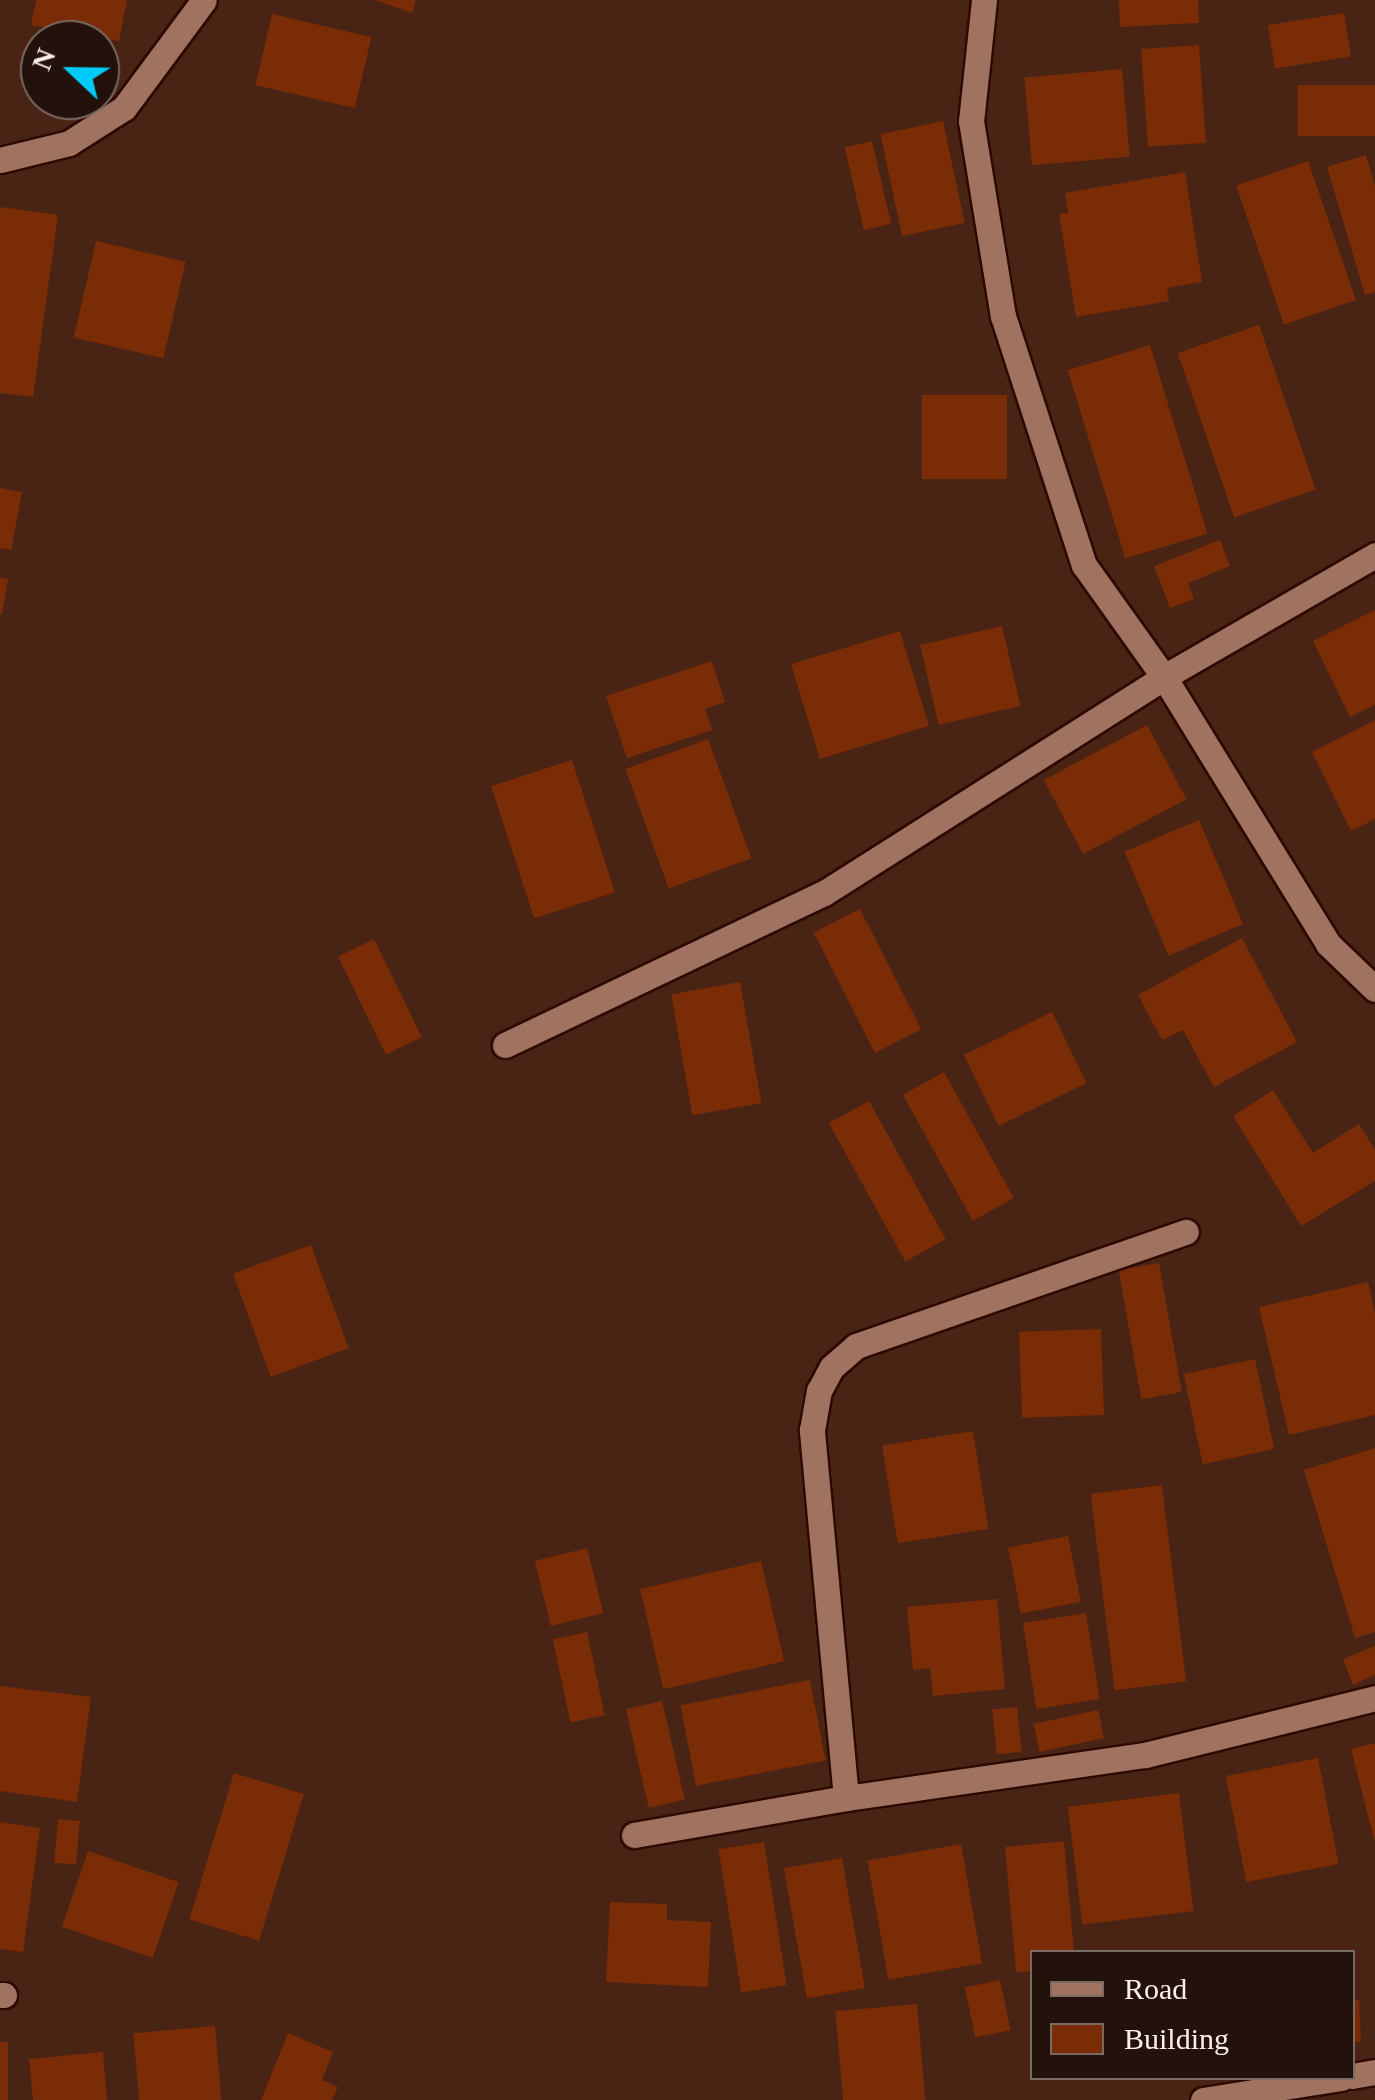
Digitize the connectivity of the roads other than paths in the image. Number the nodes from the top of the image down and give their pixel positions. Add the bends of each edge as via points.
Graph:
1 (204, 0) edge
2 (984, 0) edge
3 (0, 160) edge
4 (1375, 555) edge
5 (1164, 677) junction
6 (1375, 988) edge
7 (506, 1045) dead end
8 (1186, 1232) dead end
9 (1375, 1698) edge
10 (846, 1798) junction
11 (634, 1836) dead end
12 (1328, 2080) edge
13 (1203, 2100) edge

1 - 3 street via 124,108 70,143
2 - 5 street via 970,122 1003,316 1084,565
4 - 5 street
5 - 6 street via 1328,944
5 - 7 street via 824,893
8 - 10 street via 856,1346 832,1366 812,1430
9 - 10 street via 1145,1756
10 - 11 street
12 - 13 street

